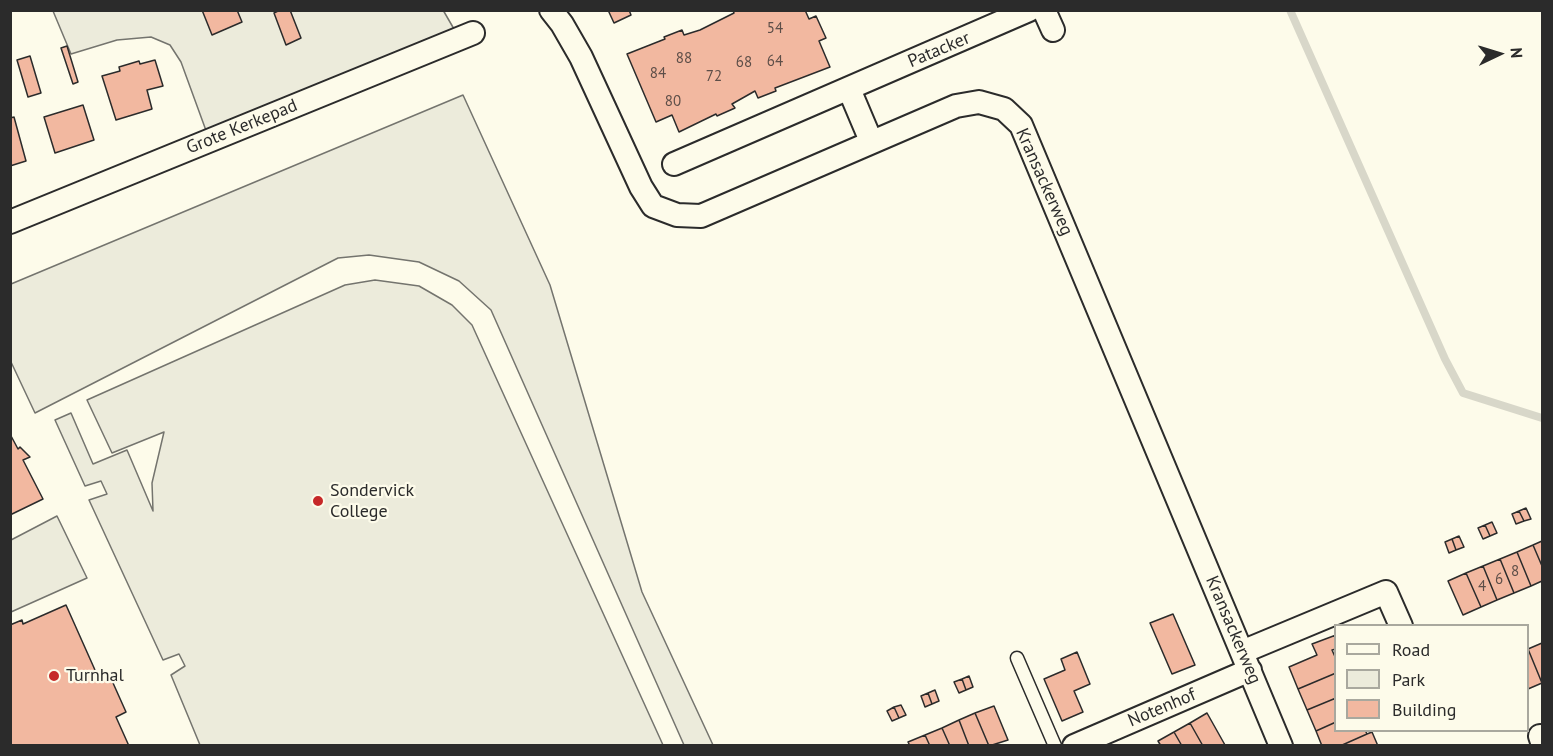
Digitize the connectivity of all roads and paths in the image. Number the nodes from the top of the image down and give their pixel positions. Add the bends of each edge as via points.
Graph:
1 (551, 10) edge
2 (1029, 10) edge
3 (473, 33) dead end
4 (849, 89) junction
5 (871, 141) junction
6 (674, 164) dead end
7 (10, 222) edge
8 (1400, 624) edge
9 (1017, 658) dead end
10 (1246, 661) junction
11 (1054, 746) edge
12 (1074, 746) edge
13 (1281, 746) edge

1 - 5 street, Kransackerweg via 581,57 641,187 653,206 677,216 700,216
2 - 4 street, Patacker
3 - 7 street, Grote Kerkepad
4 - 5 street
4 - 6 street, Patacker
5 - 10 street, Kransackerweg via 956,106 979,102 1004,109 1021,124
8 - 10 street, Notenhof via 1386,591
9 - 11 lane
10 - 12 street, Notenhof
10 - 13 street, Kransackerweg

